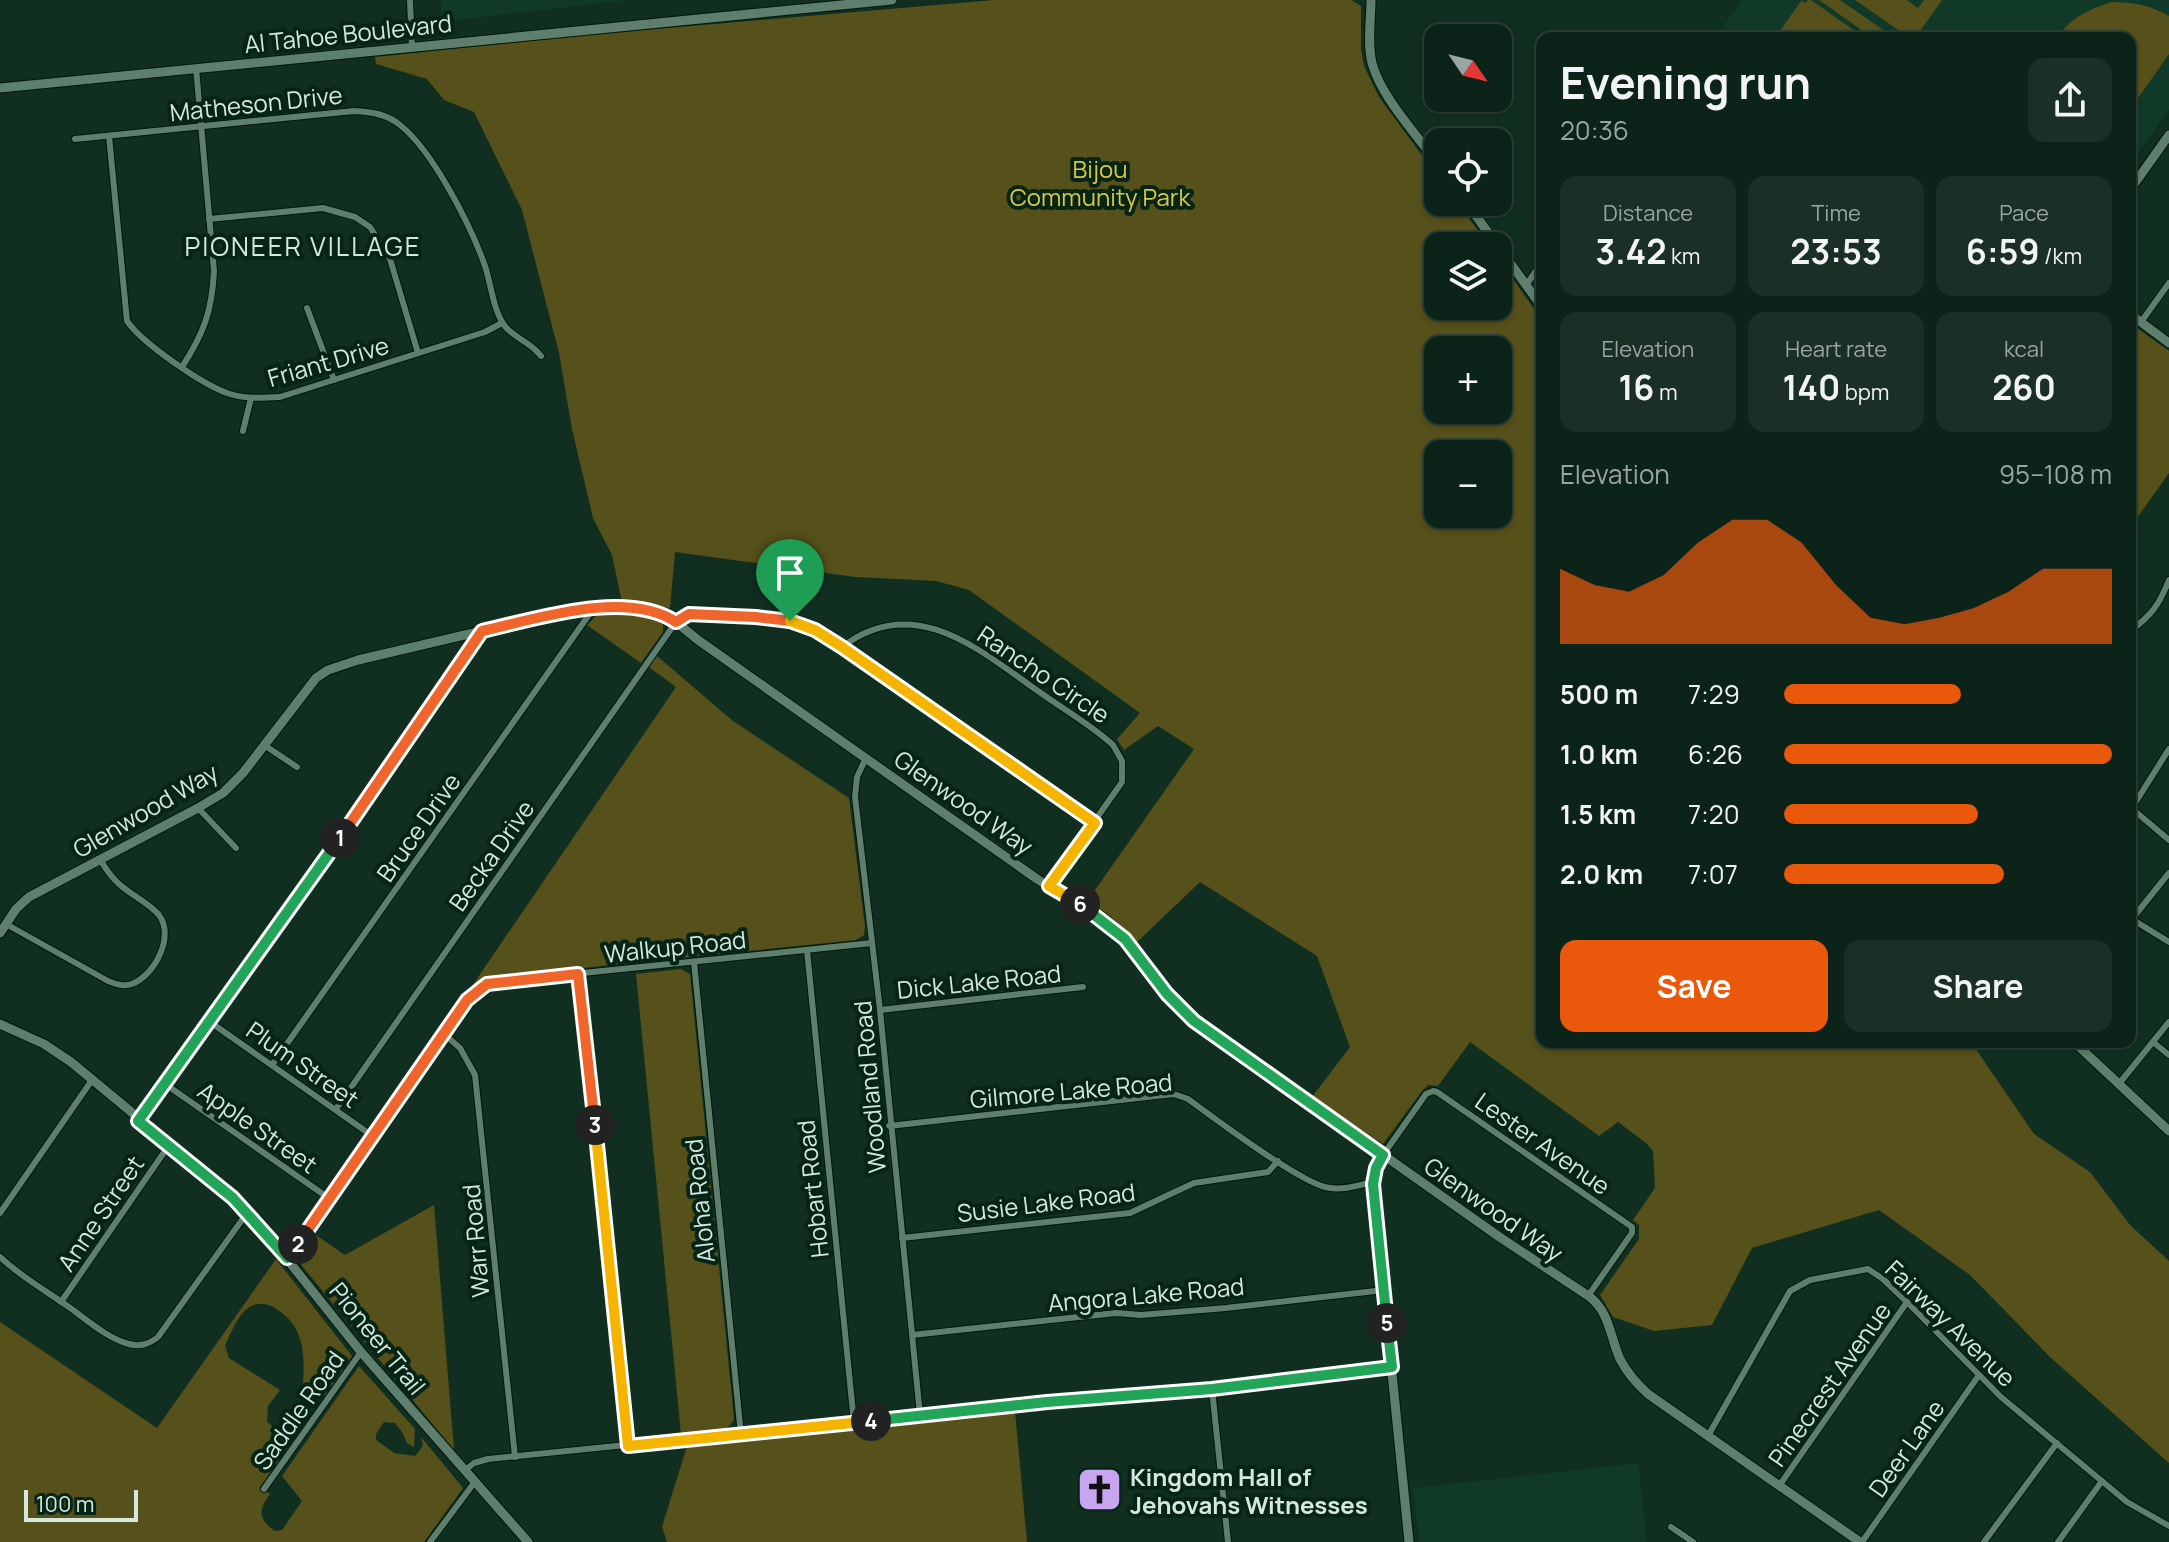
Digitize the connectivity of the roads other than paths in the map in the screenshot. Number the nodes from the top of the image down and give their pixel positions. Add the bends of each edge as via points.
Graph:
1 (410, 0) edge
2 (892, 0) edge
3 (1371, 0) edge
4 (870, 1) edge
5 (412, 48) junction
6 (196, 68) junction
7 (0, 88) edge
8 (201, 127) junction
9 (2169, 135) edge
10 (109, 136) junction
11 (75, 139) dead end
12 (1424, 144) edge
13 (2136, 182) edge
14 (1476, 216) edge
15 (209, 219) junction
16 (1536, 271) edge
17 (2169, 283) edge
18 (1527, 284) junction
19 (1536, 298) edge
20 (307, 308) dead end
21 (2136, 318) edge
22 (2141, 322) junction
23 (502, 323) junction
24 (2169, 343) edge
25 (418, 353) junction
26 (541, 356) dead end
27 (182, 367) junction
28 (334, 380) junction
29 (251, 398) junction
30 (243, 431) dead end
31 (2169, 580) edge
32 (2159, 604) junction
33 (593, 609) junction
34 (2169, 609) edge
35 (676, 622) junction
36 (2136, 626) edge
37 (482, 631) junction
38 (842, 647) junction
39 (264, 745) junction
40 (2169, 749) edge
41 (866, 758) junction
42 (297, 767) dead end
43 (2136, 800) edge
44 (198, 808) junction
45 (2136, 812) edge
46 (1095, 823) junction
47 (2169, 840) edge
48 (236, 848) dead end
49 (100, 859) junction
50 (2169, 873) edge
51 (1049, 886) junction
52 (2136, 912) edge
53 (2136, 921) edge
54 (6, 924) junction
55 (2169, 931) edge
56 (0, 933) edge
57 (2166, 940) edge
58 (872, 943) junction
59 (807, 950) junction
60 (694, 962) junction
61 (578, 974) junction
62 (1083, 987) dead end
63 (880, 1010) junction
64 (210, 1022) junction
65 (2169, 1022) edge
66 (2, 1028) edge
67 (444, 1034) junction
68 (2153, 1042) junction
69 (2080, 1048) edge
70 (2169, 1055) edge
71 (272, 1065) junction
72 (92, 1080) junction
73 (165, 1084) junction
74 (2118, 1085) junction
75 (336, 1109) junction
76 (138, 1121) junction
77 (889, 1126) junction
78 (2169, 1131) edge
79 (374, 1137) junction
80 (169, 1145) junction
81 (1383, 1155) junction
82 (1278, 1161) junction
83 (1373, 1182) junction
84 (330, 1199) junction
85 (0, 1213) edge
86 (247, 1213) junction
87 (902, 1238) junction
88 (0, 1257) edge
89 (287, 1258) junction
90 (1384, 1290) junction
91 (1588, 1296) junction
92 (61, 1302) junction
93 (1907, 1302) junction
94 (912, 1335) junction
95 (361, 1352) junction
96 (1392, 1367) junction
97 (1979, 1375) junction
98 (1212, 1389) junction
99 (920, 1415) junction
100 (854, 1423) junction
101 (741, 1435) junction
102 (1708, 1436) junction
103 (2057, 1443) junction
104 (628, 1446) junction
105 (515, 1457) junction
106 (464, 1471) junction
107 (2102, 1481) junction
108 (474, 1483) junction
109 (1779, 1486) junction
110 (264, 1489) dead end
111 (2169, 1526) edge
112 (1671, 1527) dead end
113 (430, 1542) edge
114 (528, 1542) edge
115 (1228, 1542) edge
116 (1409, 1542) edge
117 (1693, 1542) edge
118 (1861, 1542) edge
119 (1984, 1542) edge
120 (2058, 1542) edge

1 - 5 street
2 - 4 street, Al Tahoe Boulevard
3 - 12 street via 1370,51 1376,74
4 - 5 street, Al Tahoe Boulevard
5 - 6 street, Al Tahoe Boulevard
6 - 7 street, Al Tahoe Boulevard
6 - 8 street
8 - 10 street, Matheson Drive
8 - 15 street
8 - 23 street, Matheson Drive via 354,111 398,123 432,163 467,225
9 - 13 street
10 - 11 street, Matheson Drive
10 - 27 street, Friant Drive via 127,321
14 - 18 street
15 - 25 street via 323,208 355,217 370,227 390,259
15 - 27 street via 214,271 210,315
16 - 18 street
17 - 22 street
18 - 19 street
20 - 28 street
21 - 22 street
22 - 24 street
23 - 25 street, Friant Drive
23 - 26 street
25 - 28 street, Friant Drive
27 - 29 street, Friant Drive via 213,387
28 - 29 street, Friant Drive via 280,397
29 - 30 street
31 - 32 street
32 - 34 street
32 - 36 street
33 - 35 street, Glenwood Way via 650,611
33 - 37 street, Glenwood Way
33 - 71 street, Bruce Drive
35 - 38 street via 689,614 776,619 815,630
35 - 41 street, Glenwood Way
35 - 75 street, Becka Drive
37 - 39 street, Glenwood Way via 328,670 306,687
37 - 64 street
38 - 46 street
38 - 46 street, Rancho Circle via 865,631 896,624 936,629 975,647 1117,751 1124,768 1122,782
39 - 42 street
39 - 44 street, Glenwood Way via 233,784
40 - 43 street
41 - 51 street, Glenwood Way
41 - 58 street, Woodland Road via 855,797
44 - 48 street
44 - 49 street, Glenwood Way
45 - 47 street
46 - 51 street, Rancho Circle
49 - 54 street, Glenwood Way via 29,897
49 - 54 street via 118,883 159,916 164,928 157,959 133,983 108,981
50 - 52 street
51 - 81 street, Glenwood Way via 1114,929 1194,1021
53 - 57 street
54 - 56 street, Glenwood Way
55 - 57 street
58 - 59 street, Walkup Road
58 - 63 street, Woodland Road
59 - 60 street, Walkup Road
59 - 100 street, Hobart Road
60 - 61 street, Walkup Road
60 - 101 street, Aloha Road
61 - 67 street, Walkup Road via 487,984 473,993
61 - 104 street
62 - 63 street, Dick Lake Road
63 - 77 street, Woodland Road
64 - 71 street, Plum Street
64 - 73 street
65 - 68 street
66 - 72 street, Pioneer Trail via 44,1044
67 - 79 street, Walkup Road
67 - 105 street, Warr Road via 460,1048 475,1075
68 - 70 street
68 - 74 street
69 - 74 street
71 - 75 street, Plum Street
72 - 76 street, Pioneer Trail
72 - 85 street
73 - 76 street
73 - 84 street, Apple Street
74 - 78 street
75 - 79 street, Plum Street
76 - 80 street, Pioneer Trail
77 - 82 street, Gilmore Lake Road via 1174,1094
77 - 87 street, Woodland Road
79 - 84 street, Walkup Road
80 - 86 street, Pioneer Trail
80 - 92 street, Anne Street
81 - 83 street
81 - 91 street, Glenwood Way
81 - 91 street, Lester Avenue via 1430,1092 1437,1092 1633,1230
82 - 83 street, Gilmore Lake Road via 1329,1188
82 - 87 street, Susie Lake Road via 1268,1172 1194,1183 1130,1213
83 - 90 street
84 - 89 street, Walkup Road
86 - 89 street, Pioneer Trail
86 - 92 street via 149,1344 118,1340
87 - 94 street, Woodland Road
88 - 92 street
89 - 95 street, Pioneer Trail
90 - 94 street, Angora Lake Road
90 - 96 street
91 - 102 street, Glenwood Way via 1602,1309 1621,1361 1637,1384
93 - 97 street, Fairway Avenue
93 - 102 street, Fairway Avenue via 1868,1269 1797,1286 1780,1304
93 - 109 street, Pinecrest Avenue
94 - 99 street, Woodland Road
95 - 106 street, Pioneer Trail
95 - 110 street, Saddle Road
96 - 98 street
96 - 116 street
97 - 103 street, Fairway Avenue
97 - 118 street, Deer Lane
98 - 99 street
98 - 115 street
99 - 100 street
100 - 101 street
101 - 104 street
102 - 109 street, Glenwood Way
103 - 107 street, Fairway Avenue
103 - 119 street
104 - 105 street
105 - 106 street via 480,1460
106 - 108 street, Pioneer Trail
107 - 111 street, Fairway Avenue
107 - 120 street
108 - 113 street
108 - 114 street, Pioneer Trail
109 - 118 street, Glenwood Way
112 - 117 street

